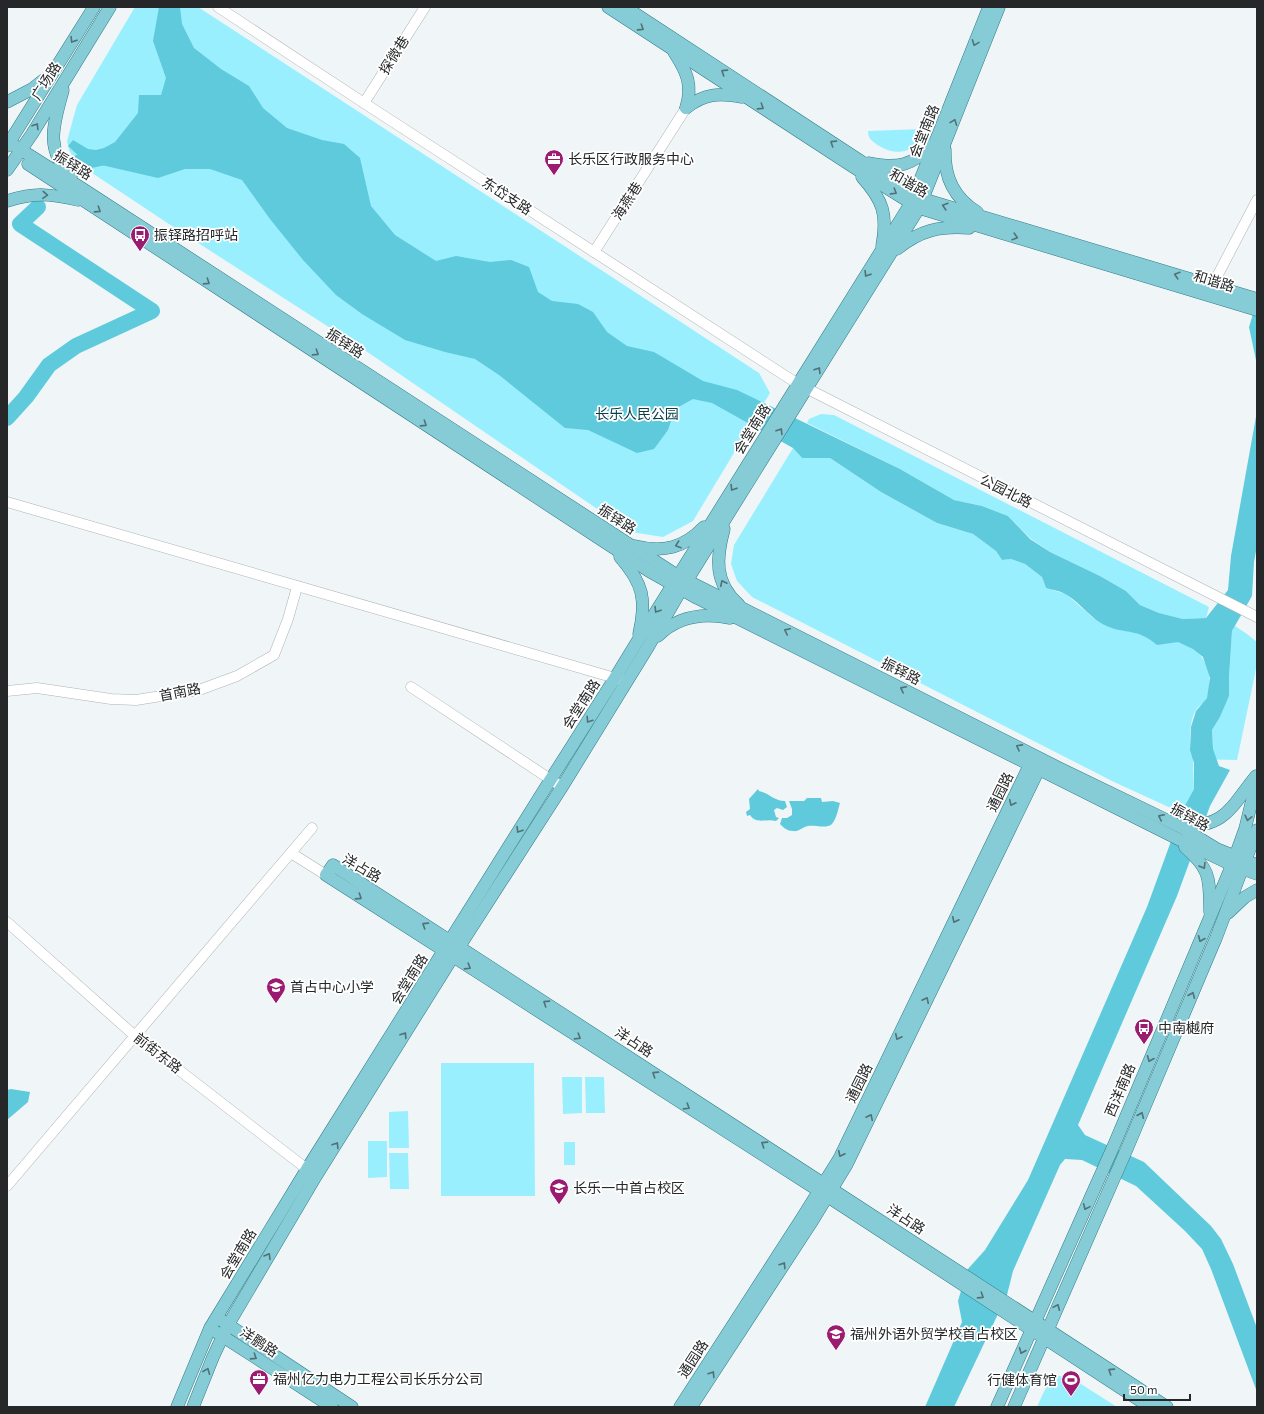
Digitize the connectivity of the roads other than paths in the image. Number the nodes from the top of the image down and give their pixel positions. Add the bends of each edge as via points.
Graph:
1 (94, 7) edge
2 (110, 7) edge
3 (218, 7) edge
4 (425, 7) edge
5 (608, 7) edge
6 (625, 7) edge
7 (989, 7) edge
8 (999, 7) edge
9 (673, 50) junction
10 (53, 72) junction
11 (65, 80) junction
12 (747, 98) junction
13 (7, 102) edge
14 (364, 104) junction
15 (686, 108) junction
16 (941, 141) junction
17 (11, 148) edge
18 (858, 165) junction
19 (7, 170) edge
20 (83, 189) junction
21 (1257, 200) edge
22 (7, 201) edge
23 (917, 201) junction
24 (85, 202) junction
25 (992, 225) junction
26 (594, 252) junction
27 (885, 254) junction
28 (1212, 286) junction
29 (1255, 304) edge
30 (802, 386) junction
31 (7, 502) edge
32 (723, 513) junction
33 (618, 537) junction
34 (606, 544) junction
35 (680, 583) junction
36 (297, 587) junction
37 (745, 617) junction
38 (1256, 617) edge
39 (637, 642) junction
40 (648, 647) junction
41 (621, 680) junction
42 (411, 687) dead end
43 (7, 691) edge
44 (1037, 762) junction
45 (1257, 776) edge
46 (551, 780) junction
47 (1257, 780) edge
48 (562, 788) junction
49 (312, 828) dead end
50 (1257, 830) edge
51 (1178, 833) junction
52 (291, 852) junction
53 (1239, 863) junction
54 (1257, 865) edge
55 (1257, 874) edge
56 (326, 875) junction
57 (1257, 890) edge
58 (1211, 916) junction
59 (1223, 918) junction
60 (7, 922) edge
61 (454, 944) junction
62 (448, 954) junction
63 (135, 1036) junction
64 (312, 1173) junction
65 (7, 1186) edge
66 (826, 1189) junction
67 (217, 1317) junction
68 (1033, 1325) junction
69 (210, 1328) junction
70 (225, 1330) junction
71 (1045, 1333) junction
72 (177, 1407) edge
73 (193, 1407) edge
74 (332, 1407) edge
75 (352, 1407) edge
76 (680, 1407) edge
77 (691, 1407) edge
78 (997, 1407) edge
79 (1014, 1407) edge
80 (1150, 1407) edge
81 (1167, 1407) edge

1 -> 10 main road, 广场路
2 - 11 main road, 广场路
3 - 14 street, 东岱支路
4 - 14 street, 探微巷
5 -> 9 main road, 和谐路
18 -> 6 main road, 和谐路
7 -> 16 main road, 会堂南路
16 -> 8 main road, 会堂南路
9 - 12 main road, 和谐路
9 - 15 main road via 689,82
10 - 13 main road via 32,89
10 - 17 main road, 广场路
17 -> 11 main road, 广场路
11 - 20 main road via 54,127 53,144 62,168
12 - 15 main road via 714,94
12 -> 18 main road, 和谐路
14 - 26 street, 东岱支路
15 - 26 street, 海燕巷
16 - 18 main road via 904,165
16 - 23 main road, 会堂南路
16 - 25 main road via 952,187 966,205
17 - 19 main road, 广场路
17 - 20 main road, 振铎路
17 - 24 main road, 振铎路
18 - 23 main road, 和谐路
18 - 27 main road via 882,207
20 - 33 main road, 振铎路
21 - 28 street
22 -> 24 main road via 43,194
23 - 25 main road, 和谐路
23 - 27 main road, 会堂南路
24 -> 34 main road, 振铎路
25 - 27 main road via 937,228 912,238
28 -> 25 main road, 和谐路
25 -> 29 main road, 和谐路
26 - 30 street, 东岱支路
27 - 30 main road, 会堂南路
28 - 29 main road, 和谐路
30 - 32 main road, 会堂南路
30 - 38 street, 公园北路
31 - 36 street
32 -> 33 main road via 692,538 677,546 646,548 635,546
32 - 35 main road, 会堂南路
37 -> 32 main road via 725,589 719,575
33 - 35 main road, 振铎路
34 - 35 main road, 振铎路 via 649,571
34 - 39 main road via 633,573 640,588 643,606
35 - 37 main road, 振铎路
35 -> 39 main road, 会堂南路
35 - 40 main road, 会堂南路
36 - 41 street
36 - 43 street, 首南路 via 274,655 237,676 199,690 136,700 111,699 38,688
37 - 40 main road via 692,617 674,623
37 - 44 main road, 振铎路
39 - 41 main road, 会堂南路
40 - 41 main road, 会堂南路
41 -> 46 main road, 会堂南路
41 - 48 main road, 会堂南路
42 - 46 street
44 - 51 main road, 振铎路
44 - 66 main road, 通园路
45 - 51 main road via 1229,811 1219,819
46 - 48 street
46 -> 61 main road, 会堂南路
47 -> 53 main road, 西洋南路
48 - 61 main road, 会堂南路
49 - 52 street
50 - 53 main road, 西洋南路
51 - 53 main road, 振铎路
51 -> 58 main road via 1204,866 1209,882
52 - 56 street
52 - 63 street
53 - 54 main road
53 - 55 main road
53 - 58 main road, 西洋南路
53 - 59 main road, 西洋南路
61 -> 56 main road, 洋占路 via 333,865
56 -> 62 main road, 洋占路
57 - 59 main road via 1239,901
58 -> 68 main road, 西洋南路 via 1114,1145
71 -> 59 main road, 西洋南路 via 1126,1150
60 - 63 street, 前街东路
61 - 62 main road, 会堂南路
66 -> 61 main road, 洋占路
62 - 64 main road, 会堂南路
62 -> 66 main road, 洋占路
63 - 64 street, 前街东路
63 - 65 street
64 - 67 main road, 会堂南路
70 -> 64 main road, 会堂南路
66 - 68 main road, 洋占路
66 - 76 main road, 通园路
77 -> 66 main road, 通园路
67 - 69 main road, 会堂南路
67 - 70 main road
68 - 71 main road, 洋占路
68 -> 78 main road, 西洋南路
69 - 70 main road, 洋鹏路
69 - 72 main road, 会堂南路
73 -> 70 main road, 会堂南路
70 -> 74 main road, 洋鹏路
70 - 75 main road
71 - 79 main road, 西洋南路
71 - 80 main road, 洋占路
81 -> 71 main road, 洋占路

